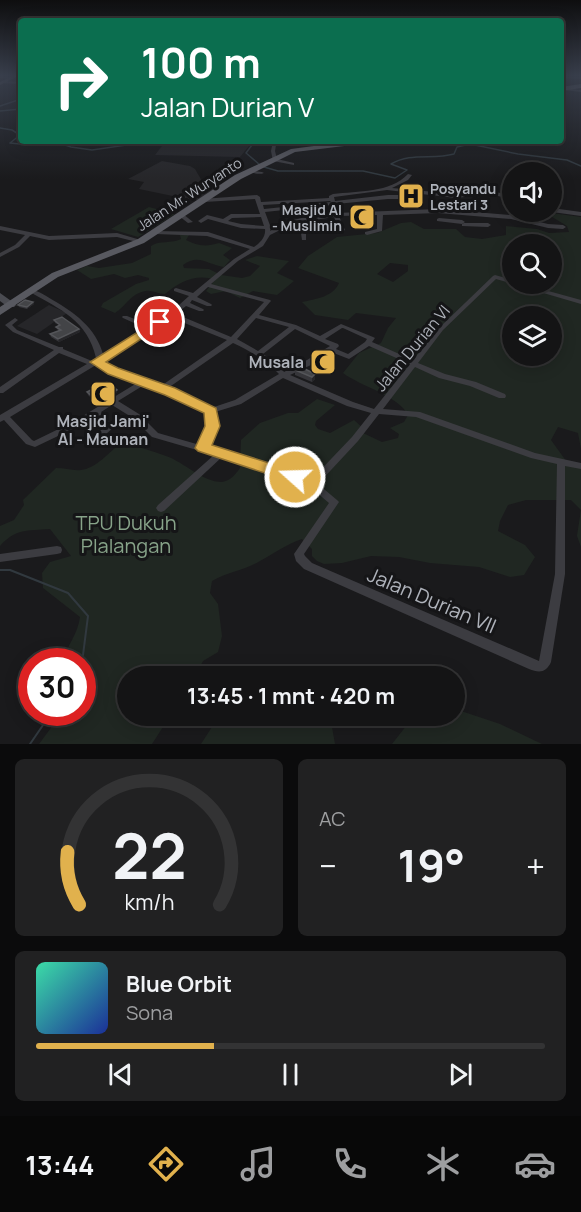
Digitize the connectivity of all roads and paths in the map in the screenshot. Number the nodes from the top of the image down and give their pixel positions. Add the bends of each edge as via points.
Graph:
1 (275, 144) edge
2 (339, 144) edge
3 (275, 160) junction
4 (292, 164) dead end
5 (410, 174) dead end
6 (387, 189) junction
7 (502, 195) edge
8 (388, 197) junction
9 (406, 197) dead end
10 (204, 200) junction
11 (333, 202) junction
12 (262, 210) junction
13 (562, 211) edge
14 (462, 212) junction
15 (398, 213) junction
16 (336, 214) junction
17 (380, 214) junction
18 (581, 214) edge
19 (181, 215) junction
20 (502, 216) edge
21 (310, 218) junction
22 (439, 220) dead end
23 (201, 221) dead end
24 (224, 221) junction
25 (190, 222) dead end
26 (532, 222) edge
27 (464, 225) junction
28 (488, 225) dead end
29 (284, 226) junction
30 (563, 227) dead end
31 (0, 228) edge
32 (317, 230) dead end
33 (342, 230) dead end
34 (268, 231) junction
35 (156, 232) junction
36 (367, 233) dead end
37 (29, 234) junction
38 (304, 239) dead end
39 (141, 241) junction
40 (258, 247) junction
41 (0, 255) edge
42 (228, 266) junction
43 (240, 269) dead end
44 (502, 279) edge
45 (206, 285) junction
46 (176, 290) dead end
47 (32, 291) junction
48 (553, 294) edge
49 (0, 296) edge
50 (194, 297) junction
51 (581, 302) edge
52 (11, 304) junction
53 (147, 305) dead end
54 (209, 305) dead end
55 (183, 306) junction
56 (201, 310) dead end
57 (0, 312) edge
58 (171, 315) junction
59 (254, 316) junction
60 (124, 317) dead end
61 (15, 320) dead end
62 (296, 327) junction
63 (150, 328) junction
64 (320, 339) junction
65 (232, 340) junction
66 (368, 343) junction
67 (60, 349) junction
68 (330, 349) junction
69 (258, 354) junction
70 (96, 362) junction
71 (415, 364) junction
72 (284, 375) junction
73 (142, 383) junction
74 (162, 388) junction
75 (0, 391) edge
76 (502, 396) dead end
77 (112, 402) junction
78 (97, 411) junction
79 (211, 411) junction
80 (377, 411) junction
81 (2, 417) edge
82 (95, 439) dead end
83 (203, 448) junction
84 (220, 454) junction
85 (561, 462) junction
86 (581, 466) edge
87 (312, 484) junction
88 (161, 508) dead end
89 (57, 550) dead end
90 (0, 558) edge

1 - 3 street
2 - 3 main road, Jalan Mr. Wuryanto via 300,148
3 - 4 street
3 - 10 main road, Jalan Mr. Wuryanto
5 - 6 street
6 - 7 street via 456,196 482,191
6 - 8 street
6 - 11 street via 333,196
8 - 9 street
8 - 11 street
8 - 15 street
10 - 12 street via 257,197
10 - 19 main road, Jalan Mr. Wuryanto
11 - 12 street
12 - 24 street
12 - 34 street
13 - 18 street
14 - 15 street
14 - 20 street
14 - 27 street
15 - 17 street
16 - 17 street
16 - 21 street
16 - 33 street
17 - 36 street via 380,230
19 - 25 street
19 - 35 main road, Jalan Mr. Wuryanto
21 - 29 street
21 - 32 street
22 - 27 street
23 - 24 street via 208,217
24 - 34 street
26 - 30 street
27 - 28 street
29 - 34 street
29 - 38 street via 304,232
31 - 37 street
34 - 40 street
35 - 39 main road, Jalan Mr. Wuryanto
35 - 40 street via 208,234
37 - 39 street via 55,238 117,235
37 - 41 street
39 - 47 main road, Jalan Mr. Wuryanto via 68,269
40 - 42 street
42 - 43 street
42 - 45 street
44 - 71 street, Jalan Durian VI via 495,277 441,329
45 - 50 street
45 - 59 street via 268,300
46 - 50 street
47 - 52 main road, Jalan Mr. Wuryanto
47 - 70 street via 82,324 98,345
48 - 51 street
49 - 52 main road
50 - 54 street
50 - 55 street
52 - 57 main road, Jalan Mr. Wuryanto
53 - 55 street via 165,302
55 - 56 street
55 - 58 street
58 - 63 street
58 - 65 street
59 - 62 street
59 - 65 street
60 - 63 street
61 - 67 street via 8,325 15,331
62 - 64 street
62 - 69 street
63 - 70 street
64 - 66 street via 343,326 371,338
64 - 68 street via 334,346
65 - 69 street
65 - 74 street
66 - 68 street via 349,357
66 - 71 street
67 - 70 street
67 - 75 street
68 - 72 street
69 - 72 street
70 - 73 street
70 - 81 street
71 - 76 street
71 - 80 street, Jalan Durian VI
72 - 79 street via 238,402
72 - 80 street via 350,404
73 - 74 street
73 - 77 street
74 - 79 street
77 - 78 street
77 - 83 street via 136,416 155,435
78 - 81 street via 35,444
78 - 82 street via 110,427
79 - 83 street via 213,426
80 - 85 street via 417,414
80 - 87 street
83 - 84 street
84 - 87 street via 279,470
84 - 88 street
85 - 86 street
85 - 87 street, Jalan Durian VII via 560,574 541,667 303,563 299,554 334,502
89 - 90 street

